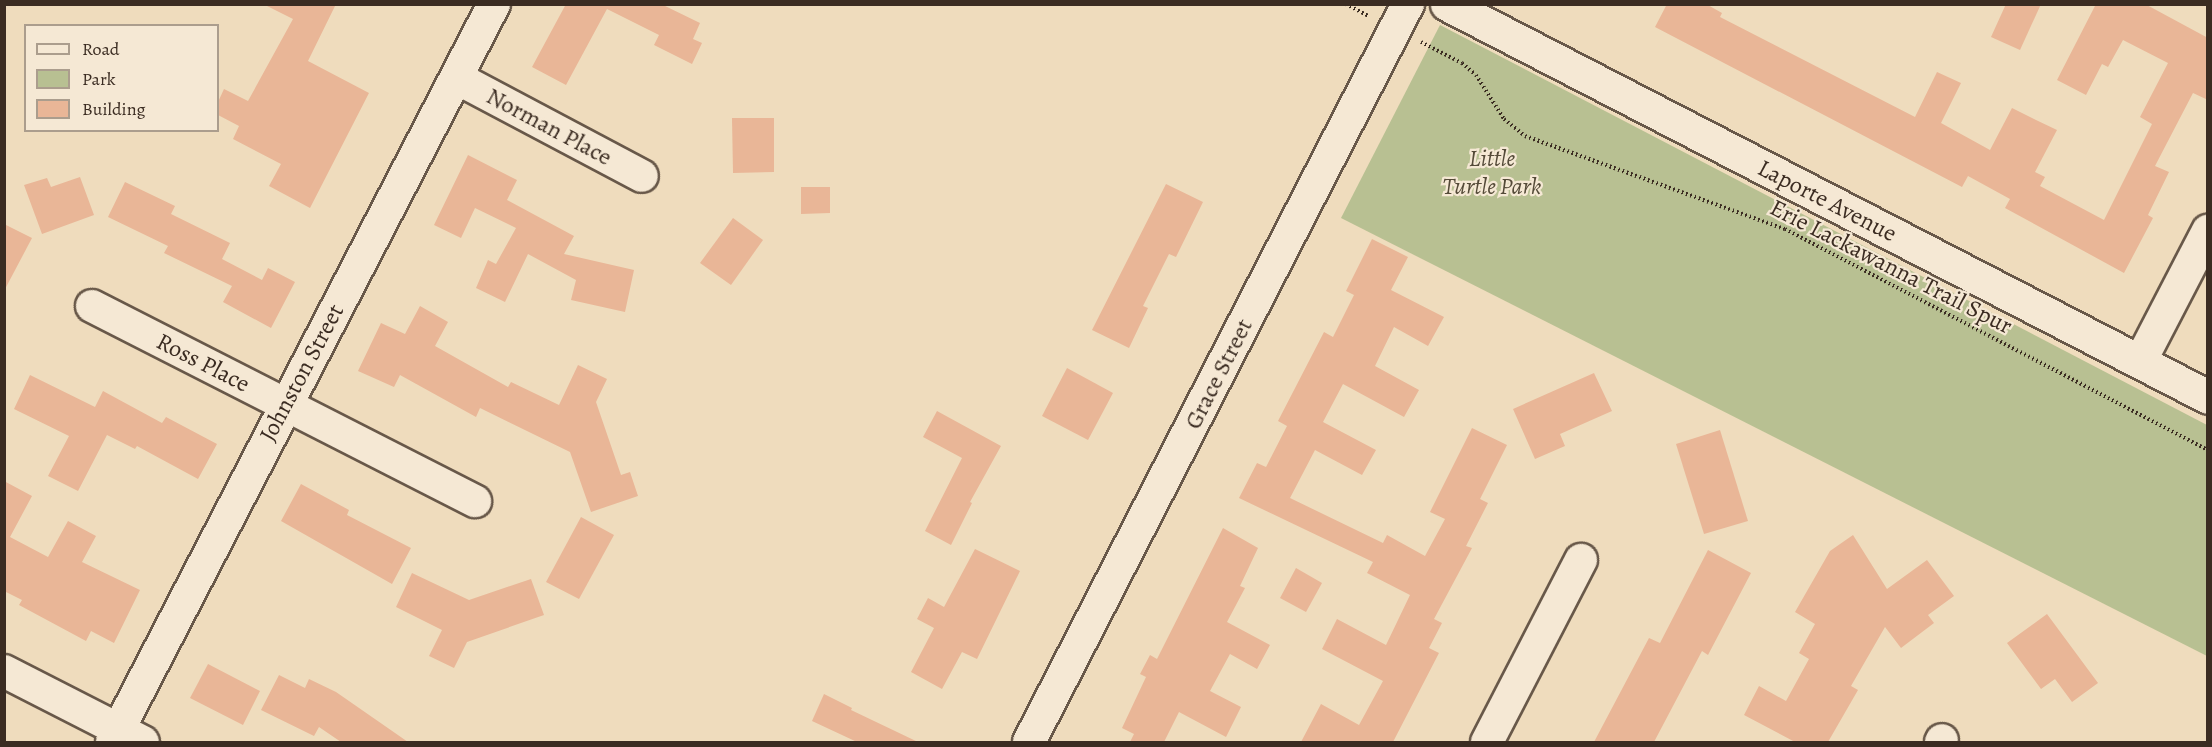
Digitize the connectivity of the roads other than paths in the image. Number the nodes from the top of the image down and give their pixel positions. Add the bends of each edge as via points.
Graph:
1 (494, 4) edge
2 (1447, 4) edge
3 (1402, 17) edge
4 (457, 78) junction
5 (642, 176) dead end
6 (2208, 231) edge
7 (92, 306) dead end
8 (2140, 362) junction
9 (2208, 397) edge
10 (285, 405) junction
11 (475, 501) dead end
12 (1581, 560) dead end
13 (4, 671) edge
14 (124, 738) edge
15 (1029, 742) edge
16 (1487, 742) edge

1 - 4 street, Johnston Street
2 - 8 street, Laporte Avenue
3 - 15 street, Grace Street
4 - 5 street, Norman Place
4 - 10 street, Johnston Street
6 - 8 street
7 - 10 street, Ross Place
8 - 9 street, Laporte Avenue
10 - 11 street, Ross Place
10 - 14 street, Johnston Street
12 - 16 street
13 - 14 street

